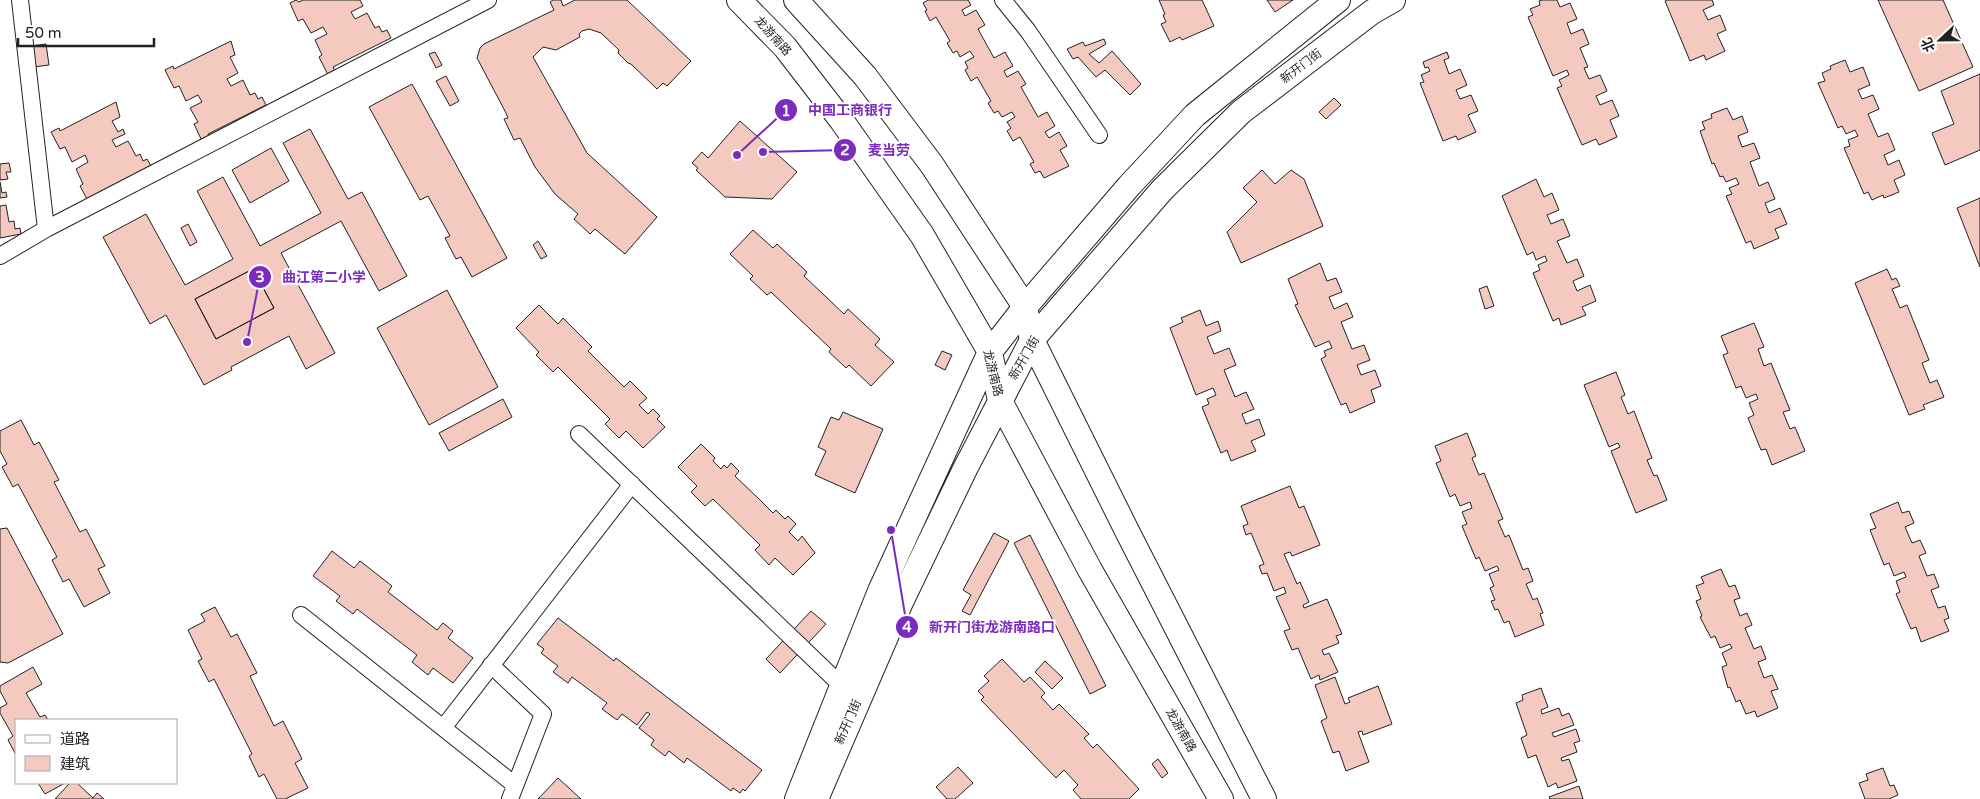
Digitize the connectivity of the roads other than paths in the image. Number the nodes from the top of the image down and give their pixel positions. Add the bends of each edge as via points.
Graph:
1 (20, 0) edge
2 (488, 0) edge
3 (739, 0) edge
4 (796, 0) edge
5 (1003, 0) edge
6 (1338, 0) edge
7 (1393, 0) edge
8 (1099, 135) dead end
9 (46, 230) junction
10 (0, 256) edge
11 (1025, 307) junction
12 (1032, 340) junction
13 (990, 352) junction
14 (1000, 401) junction
15 (579, 434) dead end
16 (632, 484) junction
17 (300, 615) dead end
18 (491, 665) junction
19 (843, 687) junction
20 (442, 728) junction
21 (512, 792) edge
22 (797, 799) edge
23 (816, 799) edge
24 (1221, 799) edge
25 (1264, 799) edge

1 - 9 street
2 - 9 street
3 - 13 street, 龙游南路 via 785,47 842,121 922,235
4 - 11 street via 833,38 888,104
5 - 8 street
6 - 11 street, 新开门街 via 1195,115
7 - 12 street, 新开门街 via 1372,12 1241,112 1162,190
9 - 10 street
11 - 12 street
11 - 13 street, 新开门街
12 - 14 street, 新开门街
12 - 25 street
13 - 14 street, 龙游南路
13 - 19 street, 新开门街 via 903,537
14 - 23 street, 新开门街 via 901,602
14 - 24 street, 龙游南路 via 1090,570
15 - 16 street
16 - 18 street
16 - 19 street
17 - 20 street
18 - 20 street
18 - 21 street via 543,714
19 - 22 street, 新开门街
20 - 21 street

